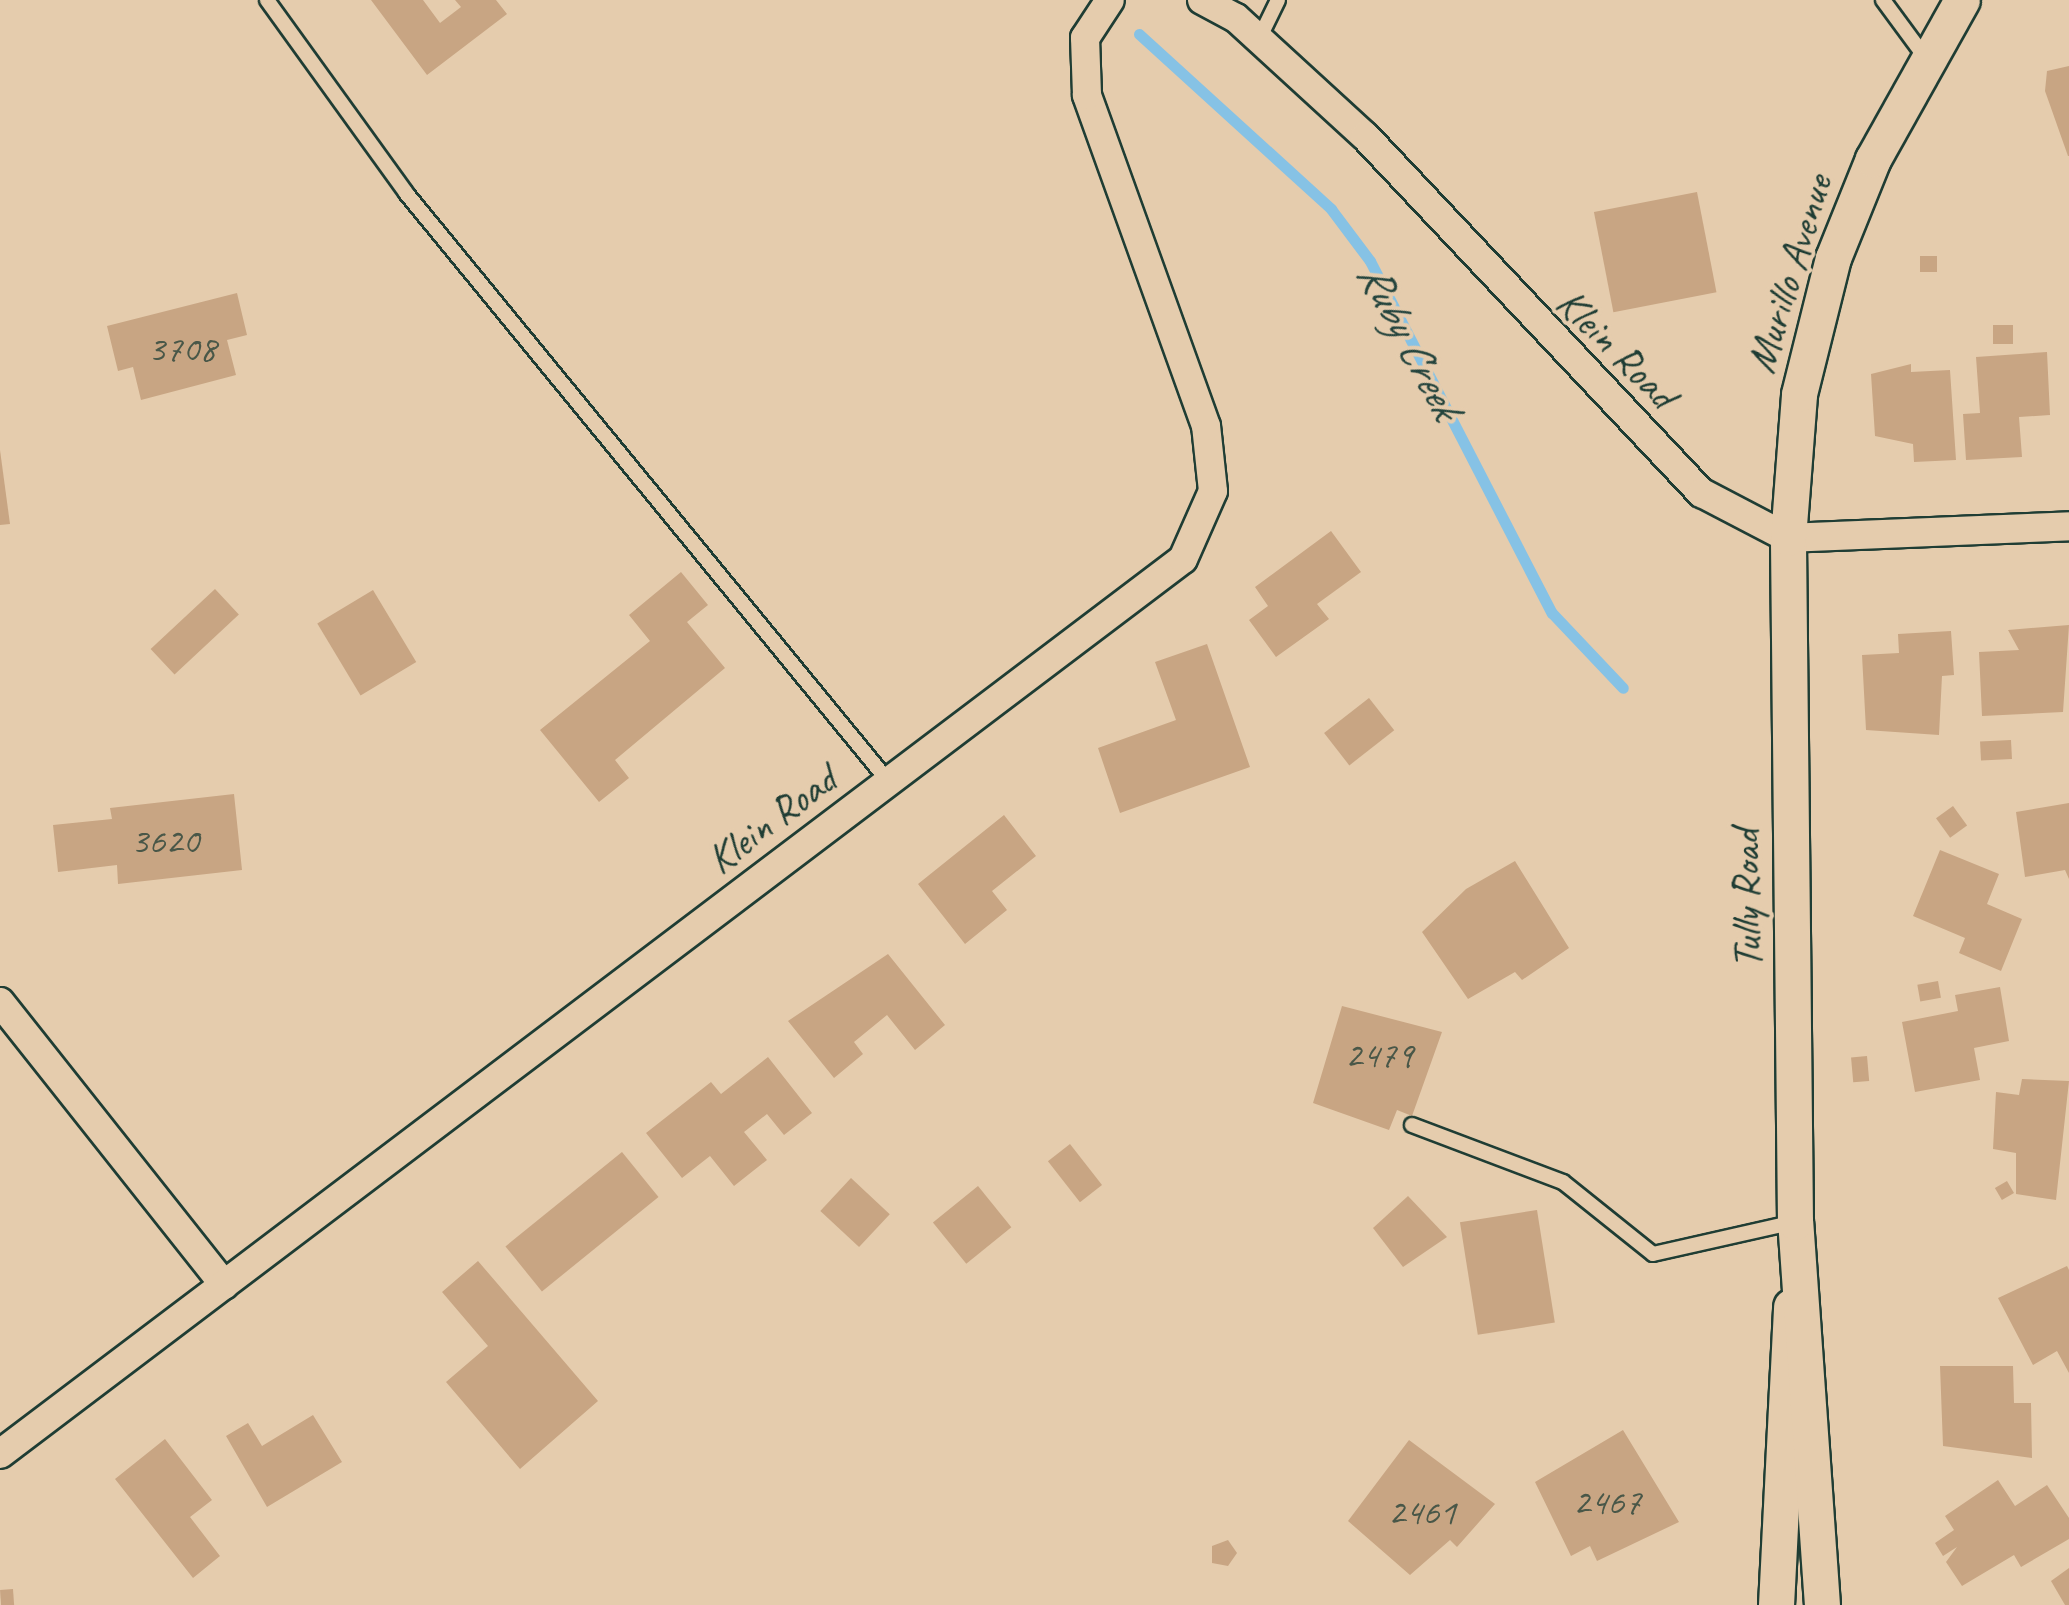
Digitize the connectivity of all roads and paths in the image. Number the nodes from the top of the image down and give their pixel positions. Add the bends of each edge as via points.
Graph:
1 (267, 0) edge
2 (1110, 0) edge
3 (1202, 0) edge
4 (1278, 0) edge
5 (1883, 0) edge
6 (1962, 0) edge
7 (1260, 39) junction
8 (1925, 57) junction
9 (2069, 526) edge
10 (1788, 538) junction
11 (889, 782) junction
12 (0, 1002) edge
13 (1412, 1126) dead end
14 (1795, 1222) junction
15 (1796, 1260) junction
16 (224, 1285) junction
17 (0, 1454) edge
18 (1776, 1605) edge
19 (1822, 1605) edge

1 - 11 lane via 406,194
2 - 11 street, Klein Road via 1085,38 1086,95 1206,426 1213,491 1182,559
3 - 7 street, Klein Road
4 - 7 lane
5 - 8 lane
6 - 8 street, Murillo Avenue
7 - 10 street, Klein Road via 1364,136 1702,493
8 - 10 street, Murillo Avenue via 1833,258 1799,394
9 - 10 street
10 - 14 street, Tully Road
11 - 16 street, Klein Road
12 - 16 street
13 - 14 lane via 1563,1182 1653,1254
14 - 15 street, Tully Road
15 - 18 street, Tully Road
15 - 19 street, Tully Road via 1811,1356
16 - 17 street, Klein Road

